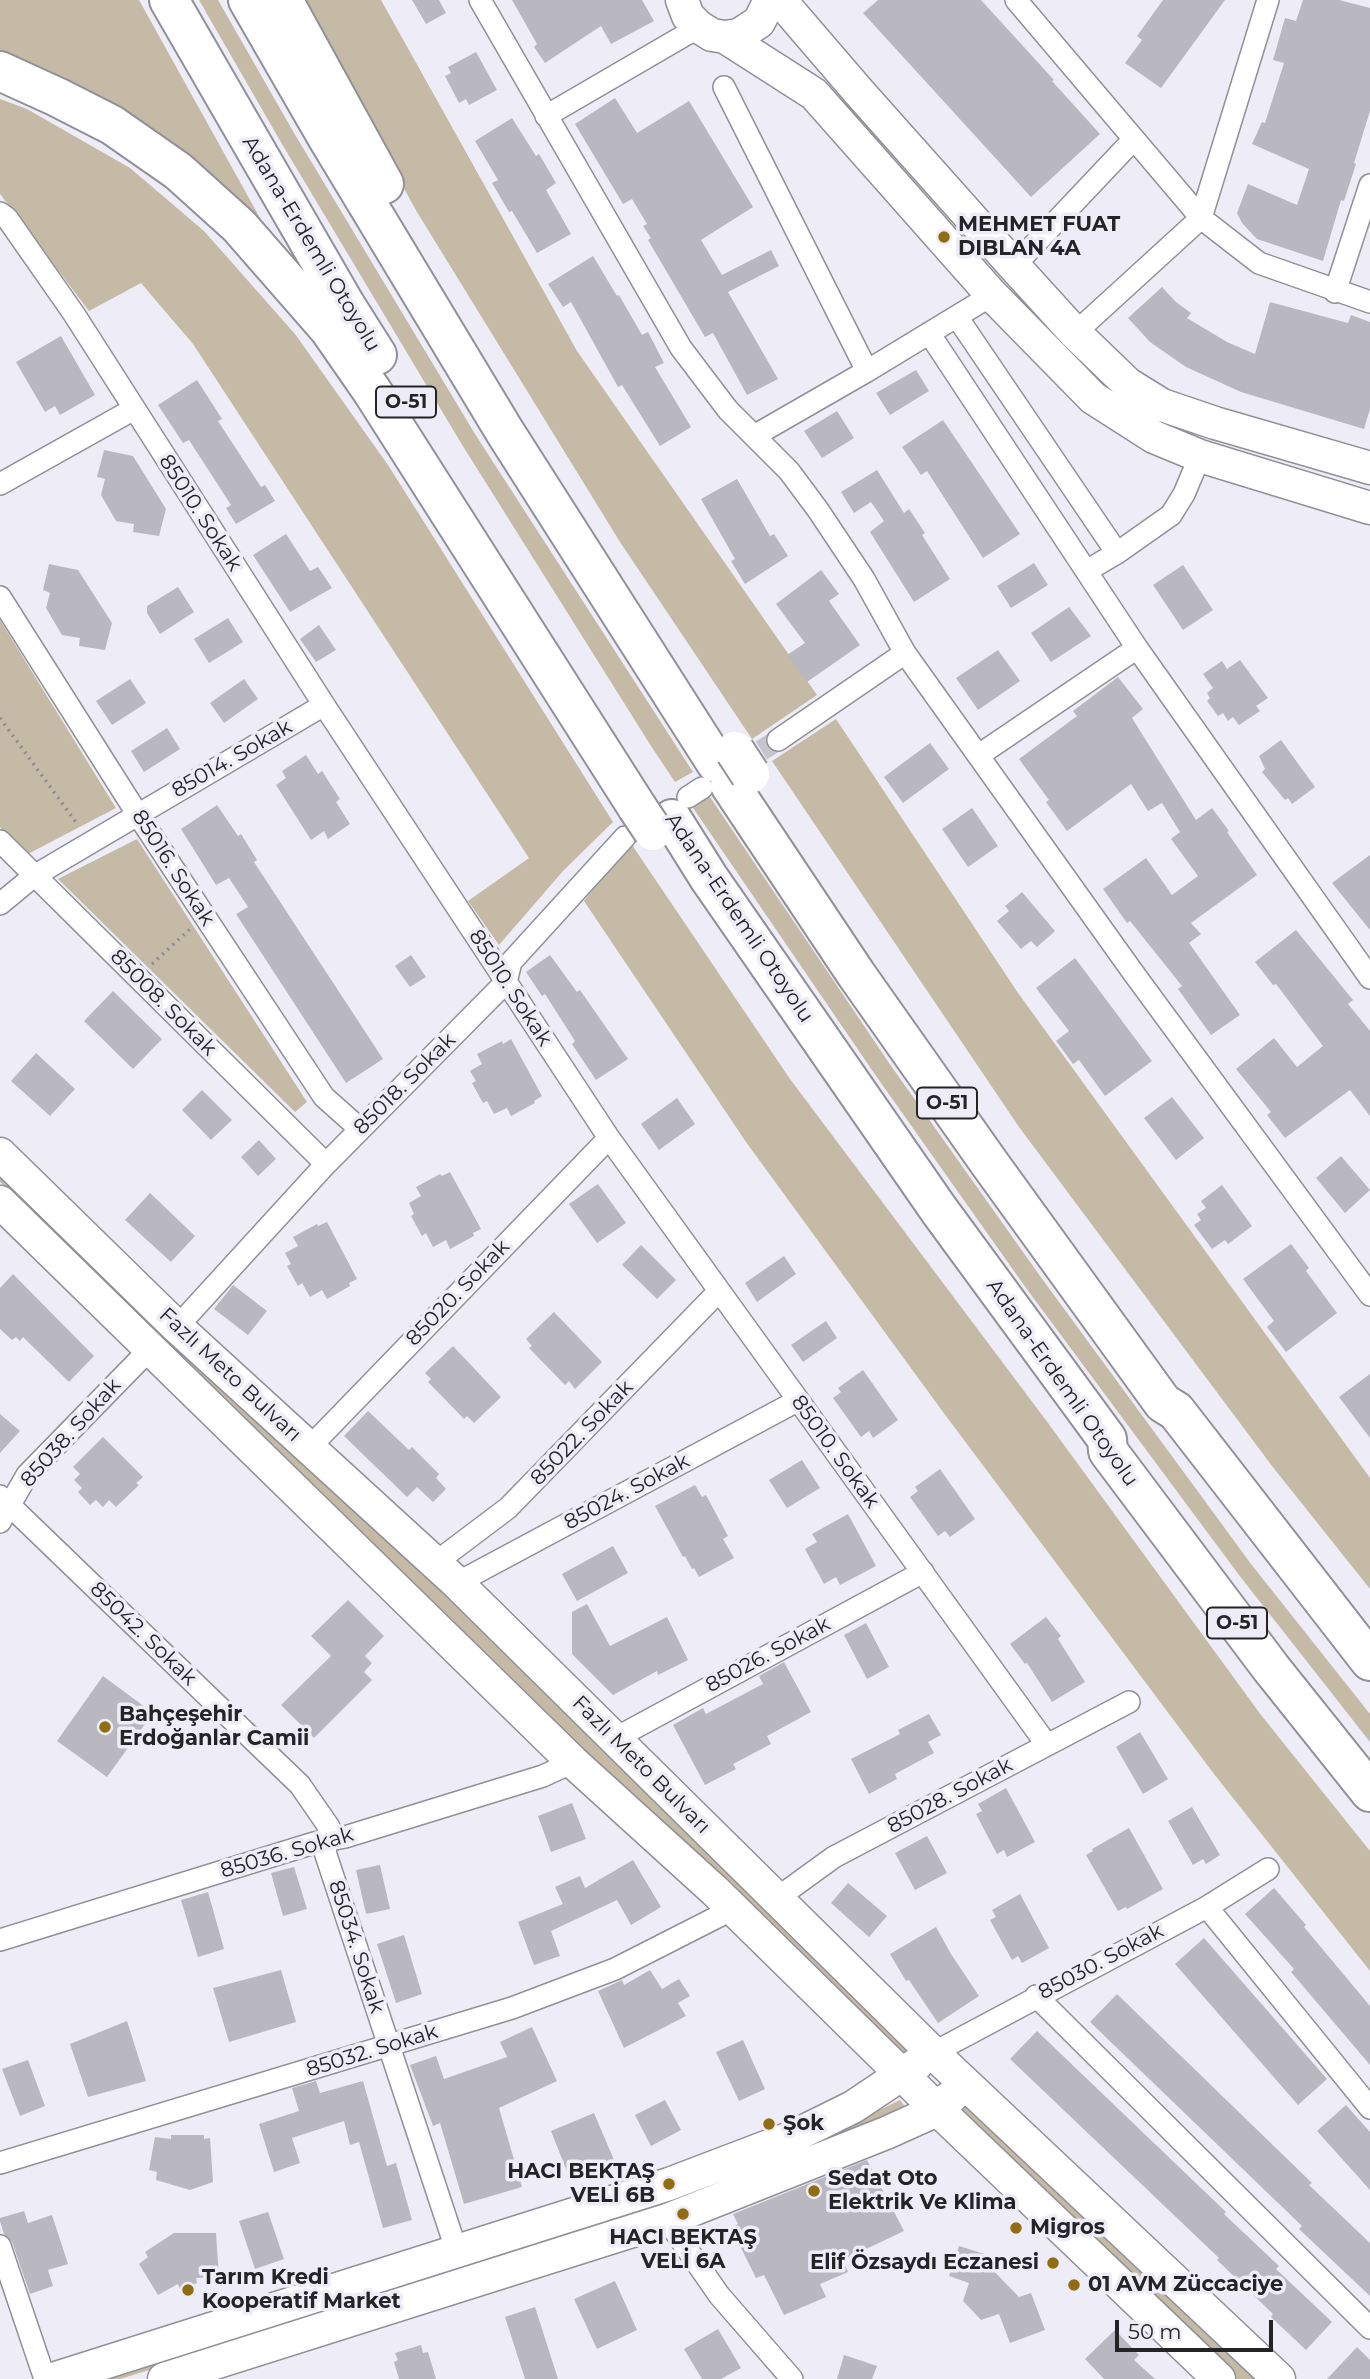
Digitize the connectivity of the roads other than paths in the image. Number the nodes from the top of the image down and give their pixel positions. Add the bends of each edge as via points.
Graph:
1 (169, 0) edge
2 (248, 0) edge
3 (283, 0) edge
4 (480, 0) edge
5 (682, 0) edge
6 (770, 0) edge
7 (780, 0) edge
8 (1016, 0) edge
9 (1268, 0) edge
10 (712, 32) junction
11 (0, 71) edge
12 (724, 87) dead end
13 (546, 116) junction
14 (1134, 139) junction
15 (1370, 185) edge
16 (0, 213) edge
17 (1201, 218) junction
18 (1014, 266) junction
19 (1335, 292) junction
20 (992, 295) junction
21 (1370, 302) edge
22 (957, 317) junction
23 (929, 333) junction
24 (1075, 333) junction
25 (867, 371) junction
26 (134, 409) junction
27 (754, 436) junction
28 (1200, 456) junction
29 (1370, 468) edge
30 (0, 484) edge
31 (1370, 508) edge
32 (1117, 552) junction
33 (1088, 570) junction
34 (0, 597) edge
35 (1137, 648) junction
36 (905, 653) junction
37 (324, 705) junction
38 (778, 740) tunnel mouth
39 (979, 755) junction
40 (688, 795) junction
41 (138, 815) junction
42 (0, 841) edge
43 (34, 876) junction
44 (0, 904) edge
45 (1370, 978) edge
46 (506, 982) junction
47 (360, 1129) junction
48 (609, 1138) junction
49 (0, 1154) edge
50 (326, 1164) junction
51 (0, 1202) edge
52 (719, 1292) junction
53 (1370, 1295) edge
54 (177, 1327) junction
55 (149, 1350) junction
56 (797, 1401) junction
57 (308, 1449) junction
58 (4, 1508) edge
59 (923, 1572) junction
60 (446, 1573) junction
61 (1370, 1661) edge
62 (1129, 1702) dead end
63 (614, 1739) junction
64 (1047, 1745) junction
65 (573, 1762) junction
66 (1370, 1792) edge
67 (327, 1840) junction
68 (1268, 1869) dead end
69 (776, 1899) junction
70 (1207, 1907) junction
71 (733, 1909) junction
72 (0, 1940) edge
73 (1036, 1996) junction
74 (388, 2046) junction
75 (933, 2053) junction
76 (902, 2075) junction
77 (967, 2085) junction
78 (936, 2108) junction
79 (1370, 2108) edge
80 (0, 2163) edge
81 (667, 2220) junction
82 (0, 2246) edge
83 (457, 2252) junction
84 (1370, 2328) edge
85 (45, 2379) edge
86 (53, 2379) edge
87 (164, 2379) edge
88 (792, 2379) edge
89 (1219, 2379) edge
90 (1279, 2379) edge

1 - 40 highway, Adana-Erdemli Otoyolu / O-51 via 346,306
2 - 40 highway, Adana-Erdemli Otoyolu / O-51 via 505,432
3 - 40 highway via 466,324
4 - 13 street
5 - 10 main road via 688,16
6 - 10 main road via 759,22 739,34
7 - 18 main road
8 - 14 street
9 - 17 street
10 - 13 street
10 - 20 main road via 814,94
11 - 40 highway via 112,125 178,171 239,226 320,318
12 - 25 street
13 - 27 street via 681,348 727,410
14 - 17 street
14 - 18 street
15 - 19 street
16 - 26 street, 85010. Sokak via 74,314
17 - 19 street via 1259,263
17 - 24 street
18 - 24 main road
19 - 21 street
20 - 22 street
20 - 28 main road via 1093,398 1154,437
22 - 23 street
22 - 32 street
23 - 25 street
23 - 33 street
24 - 29 main road via 1128,384 1163,405
25 - 27 street
26 - 30 street
26 - 37 street, 85010. Sokak
27 - 36 street via 789,471 818,510
28 - 31 main road
28 - 32 street via 1171,515
32 - 33 street
33 - 35 street
34 - 41 street, 85016. Sokak
35 - 39 street
35 - 45 street
36 - 38 street
36 - 39 street
37 - 41 street, 85014. Sokak
37 - 46 street, 85010. Sokak
39 - 53 street
40 - 46 street, 85018. Sokak via 510,962
40 - 61 highway via 891,985 1181,1386 1176,1411
40 - 66 highway, Adana-Erdemli Otoyolu / O-51 via 725,901 939,1210 1107,1439 1108,1451
41 - 43 street, 85014. Sokak
41 - 47 street, 85016. Sokak via 324,1097
42 - 43 street, 85008. Sokak
43 - 44 street, 85014. Sokak
43 - 50 street, 85008. Sokak
46 - 47 street, 85018. Sokak
46 - 48 street, 85010. Sokak
47 - 50 street, 85018. Sokak
48 - 52 street, 85010. Sokak
48 - 57 street, 85020. Sokak
49 - 54 main road, Fazlı Meto Bulvarı
50 - 54 street, 85018. Sokak
51 - 55 main road, Fazlı Meto Bulvarı
52 - 56 street, 85010. Sokak
52 - 60 street, 85022. Sokak
54 - 57 main road, Fazlı Meto Bulvarı
55 - 58 street, 85038. Sokak via 27,1475
55 - 65 main road, Fazlı Meto Bulvarı
56 - 59 street, 85010. Sokak
56 - 60 street, 85024. Sokak
57 - 60 main road, Fazlı Meto Bulvarı
58 - 67 street, 85042. Sokak via 300,1785 329,1827
59 - 63 street, 85026. Sokak
59 - 64 street, 85010. Sokak
60 - 63 main road, Fazlı Meto Bulvarı
62 - 64 street, 85028. Sokak
63 - 69 main road, Fazlı Meto Bulvarı
64 - 69 street, 85028. Sokak via 834,1857
65 - 67 street, 85036. Sokak via 543,1776
65 - 71 main road, Fazlı Meto Bulvarı
67 - 72 street, 85036. Sokak
67 - 74 street, 85034. Sokak via 326,1852
68 - 70 street, 85030. Sokak
69 - 75 main road, Fazlı Meto Bulvarı
70 - 73 street, 85030. Sokak
70 - 79 street
71 - 74 street, 85032. Sokak via 615,1969 512,2008
71 - 76 main road, Fazlı Meto Bulvarı
73 - 75 street, 85030. Sokak
73 - 84 street
74 - 80 street, 85032. Sokak
74 - 83 street, 85034. Sokak
75 - 76 main road
75 - 77 main road, Fazlı Meto Bulvarı
76 - 78 main road, Fazlı Meto Bulvarı
76 - 83 main road via 853,2107 790,2138 669,2184
77 - 78 main road
77 - 90 main road, Fazlı Meto Bulvarı
78 - 81 main road
78 - 89 main road, Fazlı Meto Bulvarı
81 - 87 main road
81 - 88 street via 719,2295
82 - 85 street
83 - 86 main road

